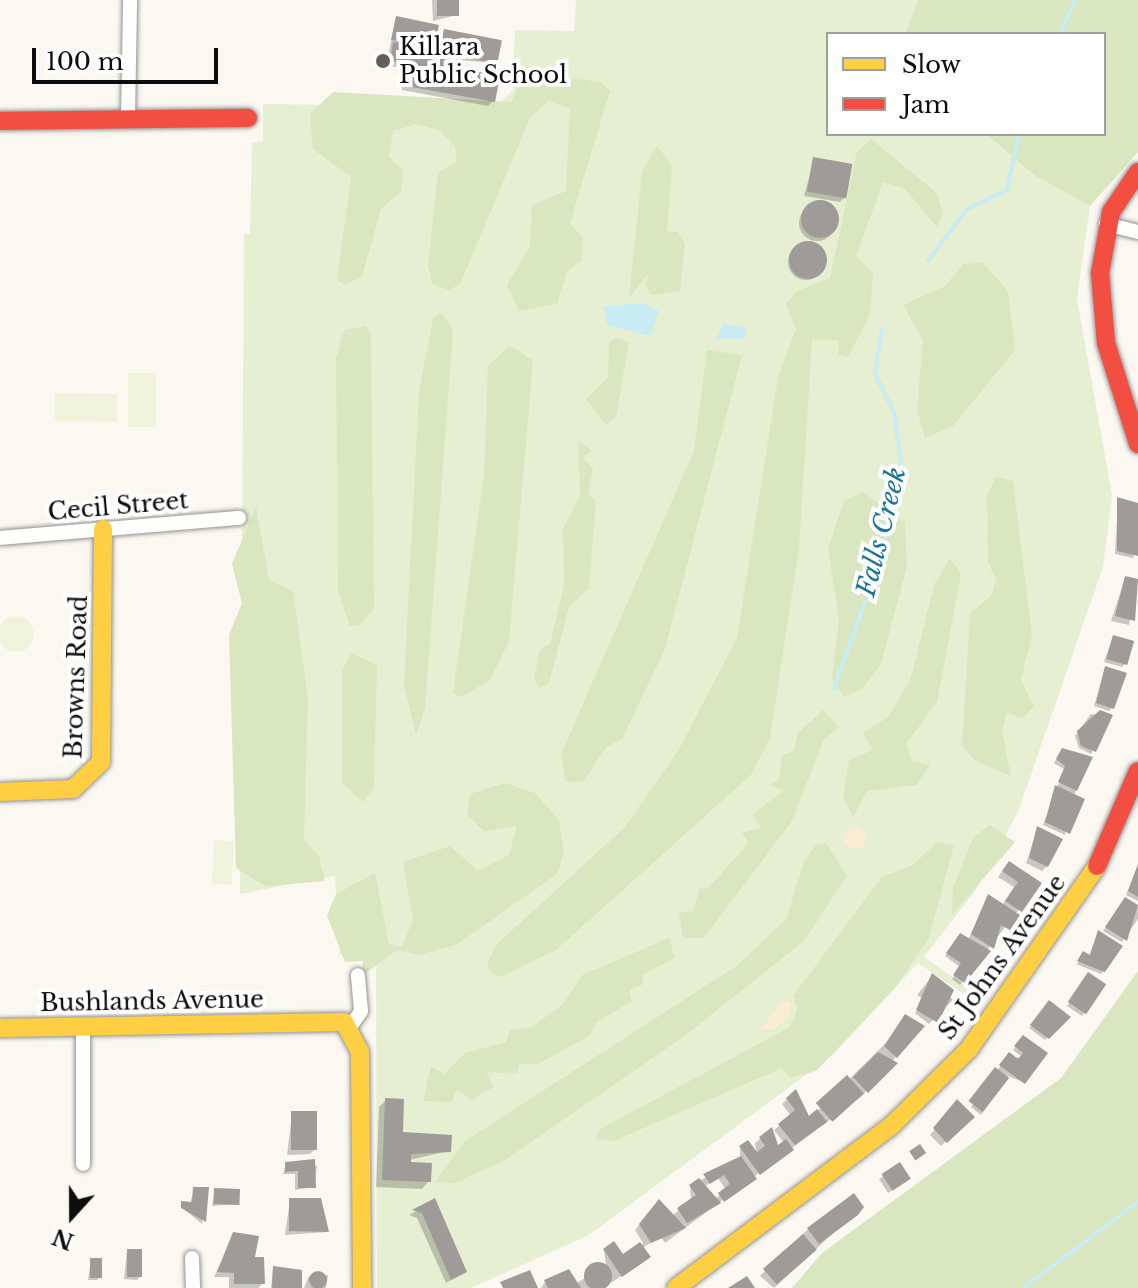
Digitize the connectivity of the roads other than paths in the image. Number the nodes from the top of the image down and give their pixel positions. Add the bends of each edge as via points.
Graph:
1 (130, 0) edge
2 (248, 118) dead end
3 (128, 119) junction
4 (0, 121) edge
5 (1138, 172) edge
6 (1106, 224) junction
7 (1138, 232) edge
8 (1138, 444) edge
9 (239, 518) dead end
10 (103, 529) junction
11 (0, 538) edge
12 (1138, 771) edge
13 (0, 792) edge
14 (358, 975) dead end
15 (83, 1026) junction
16 (350, 1027) junction
17 (0, 1028) edge
18 (83, 1164) dead end
19 (192, 1258) dead end
20 (193, 1288) edge
21 (362, 1288) edge
22 (676, 1288) edge

1 - 3 street
2 - 3 street
3 - 4 street
5 - 6 street
6 - 7 street
6 - 8 street via 1101,314
9 - 10 street, Cecil Street
10 - 11 street, Cecil Street
10 - 13 street, Browns Road via 101,762 73,789
12 - 22 street, St Johns Avenue via 1104,856 969,1049 892,1125
14 - 16 street via 361,1011
15 - 16 street, Bushlands Avenue via 188,1029 328,1016
15 - 17 street, Bushlands Avenue
15 - 18 street
16 - 21 street via 360,1052
19 - 20 street

